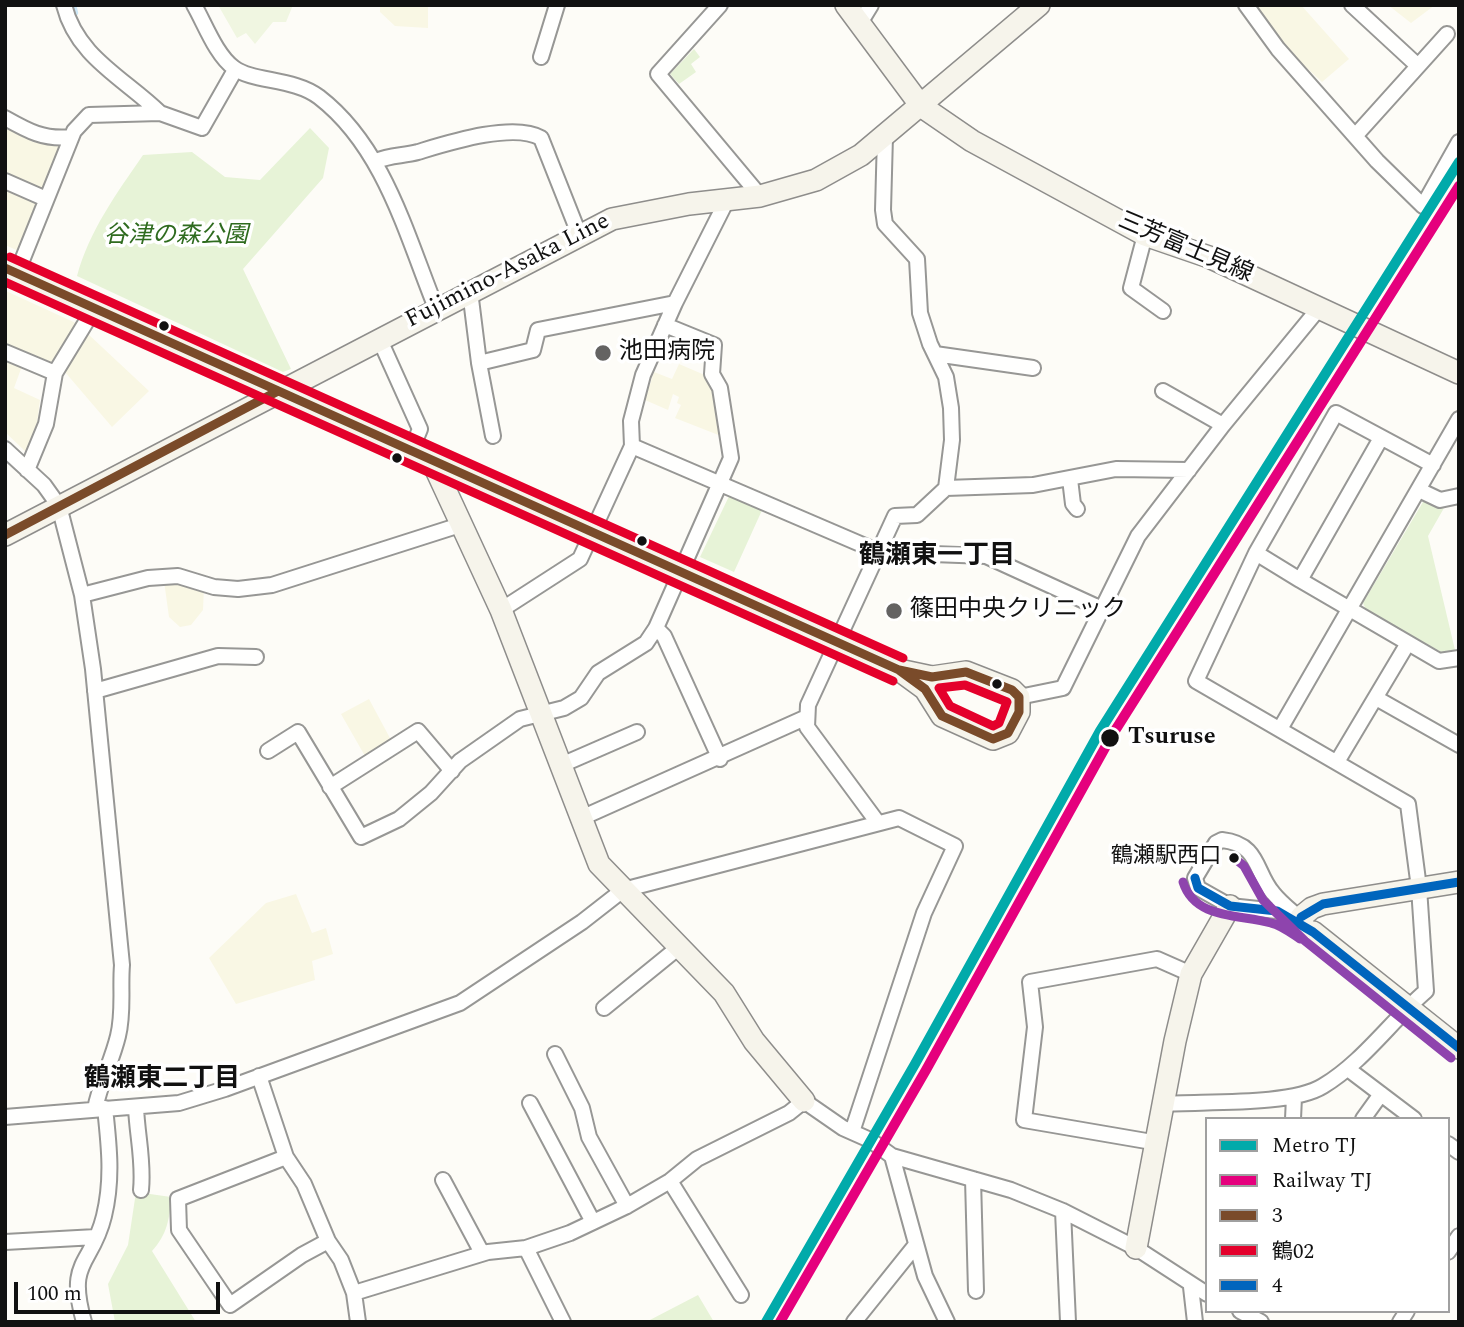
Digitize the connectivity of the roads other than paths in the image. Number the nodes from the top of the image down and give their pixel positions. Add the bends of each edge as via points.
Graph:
1 (64, 5) edge
2 (194, 5) edge
3 (557, 5) edge
4 (720, 5) edge
5 (846, 5) edge
6 (1039, 5) edge
7 (1246, 5) edge
8 (1352, 5) edge
9 (865, 14) edge
10 (1447, 34) dead end
11 (541, 57) dead end
12 (1418, 66) junction
13 (236, 70) junction
14 (921, 106) junction
15 (160, 113) junction
16 (5, 118) edge
17 (1356, 135) junction
18 (885, 136) junction
19 (71, 137) junction
20 (1459, 142) edge
21 (376, 161) junction
22 (5, 181) edge
23 (760, 196) junction
24 (46, 199) junction
25 (727, 200) junction
26 (579, 234) junction
27 (1145, 235) junction
28 (11, 271) edge
29 (470, 291) junction
30 (675, 303) junction
31 (1320, 307) junction
32 (436, 308) junction
33 (94, 309) junction
34 (1163, 311) dead end
35 (665, 325) junction
36 (379, 338) junction
37 (5, 352) edge
38 (935, 354) junction
39 (480, 363) junction
40 (1033, 368) dead end
41 (55, 373) junction
42 (1459, 373) edge
43 (278, 391) junction
44 (1163, 391) dead end
45 (1459, 419) edge
46 (1223, 425) junction
47 (493, 436) dead end
48 (1381, 438) junction
49 (632, 446) junction
50 (5, 449) edge
51 (411, 451) junction
52 (432, 461) junction
53 (1433, 465) junction
54 (27, 470) junction
55 (1189, 470) junction
56 (1070, 479) junction
57 (721, 483) junction
58 (946, 488) junction
59 (1419, 490) junction
60 (1459, 496) edge
61 (59, 506) junction
62 (1077, 509) dead end
63 (460, 525) junction
64 (592, 533) junction
65 (5, 535) edge
66 (880, 552) junction
67 (1256, 554) junction
68 (681, 572) junction
69 (1300, 580) junction
70 (82, 594) junction
71 (1350, 608) junction
72 (501, 610) junction
73 (1104, 610) junction
74 (656, 628) junction
75 (837, 642) junction
76 (1408, 643) junction
77 (256, 657) dead end
78 (1459, 658) edge
79 (899, 670) junction
80 (95, 691) junction
81 (1020, 698) junction
82 (1376, 698) junction
83 (540, 715) junction
84 (807, 717) junction
85 (1280, 729) junction
86 (637, 732) dead end
87 (1459, 745) edge
88 (268, 751) dead end
89 (720, 759) junction
90 (1336, 762) junction
91 (559, 766) junction
92 (452, 771) junction
93 (330, 787) junction
94 (579, 819) junction
95 (878, 823) junction
96 (1459, 882) edge
97 (1419, 888) junction
98 (623, 890) junction
99 (1230, 906) junction
100 (1307, 924) junction
101 (679, 947) junction
102 (1191, 974) junction
103 (604, 1008) dead end
104 (1406, 1008) junction
105 (1459, 1048) edge
106 (555, 1054) dead end
107 (1348, 1069) junction
108 (259, 1076) junction
109 (1381, 1094) junction
110 (1294, 1097) junction
111 (804, 1101) junction
112 (530, 1102) dead end
113 (1163, 1104) junction
114 (136, 1107) junction
115 (100, 1109) junction
116 (5, 1117) edge
117 (1293, 1117) edge
118 (1364, 1117) edge
119 (1411, 1117) edge
120 (852, 1132) junction
121 (1158, 1143) junction
122 (892, 1156) junction
123 (286, 1157) junction
124 (973, 1179) junction
125 (443, 1180) dead end
126 (670, 1181) junction
127 (141, 1190) dead end
128 (627, 1206) junction
129 (1063, 1211) junction
130 (593, 1222) junction
131 (96, 1237) junction
132 (328, 1241) junction
133 (5, 1242) edge
134 (915, 1246) junction
135 (526, 1248) junction
136 (1136, 1248) junction
137 (482, 1254) junction
138 (1192, 1287) junction
139 (976, 1291) dead end
140 (354, 1293) junction
141 (1205, 1293) edge
142 (741, 1295) dead end
143 (84, 1322) edge
144 (358, 1322) edge
145 (563, 1322) edge
146 (854, 1322) edge
147 (947, 1322) edge
148 (1068, 1322) edge
149 (1195, 1322) edge

1 - 15 street via 81,45
2 - 13 street via 226,61
3 - 11 street
4 - 23 street via 658,74
5 - 9 main road, 三芳富士見線
6 - 14 main road, Fujimino-Asaka Line
7 - 17 street via 1278,49
8 - 12 street
9 - 14 main road, 三芳富士見線
10 - 12 street
12 - 17 street
13 - 15 street via 202,128
13 - 21 street via 279,79 316,95 361,137
14 - 18 main road, Fujimino-Asaka Line
14 - 27 main road, 三芳富士見線 via 972,141
15 - 19 street via 89,115
16 - 19 street via 36,135
17 - 20 street via 1423,206
18 - 23 main road, Fujimino-Asaka Line via 862,155 816,180
18 - 38 street via 886,224 917,259 920,313
19 - 24 street
21 - 26 street via 457,141 533,134 541,138
21 - 32 street
22 - 24 street
23 - 25 main road, Fujimino-Asaka Line
24 - 28 street
25 - 26 main road, Fujimino-Asaka Line via 632,213
25 - 30 street
26 - 29 main road, Fujimino-Asaka Line
27 - 31 main road, 三芳富士見線 via 1209,257
27 - 34 street via 1131,288
28 - 33 main road
29 - 32 main road, Fujimino-Asaka Line
29 - 39 street
30 - 35 street
30 - 39 street via 538,330 533,350
31 - 42 main road, 三芳富士見線
31 - 46 street
32 - 36 main road, Fujimino-Asaka Line
33 - 41 street
33 - 43 main road
35 - 49 street via 643,374 631,421
35 - 57 street via 714,345 712,374 720,388 731,458
36 - 43 main road, Fujimino-Asaka Line
36 - 51 street via 420,429
37 - 41 street
38 - 40 street
38 - 58 street via 951,400
39 - 47 street
41 - 54 street via 46,424
43 - 51 main road
43 - 61 main road, Fujimino-Asaka Line
44 - 46 street
45 - 53 street
46 - 55 street
48 - 53 street
48 - 67 street via 1336,413
48 - 69 street
49 - 57 street
49 - 64 street
50 - 54 street
51 - 52 main road
52 - 63 main road
52 - 64 main road
53 - 59 street
54 - 61 street
55 - 56 street via 1116,469
55 - 73 street via 1138,536
56 - 58 street
56 - 62 street
57 - 66 street
57 - 68 street
58 - 66 street via 917,515 895,516
59 - 60 street via 1440,500
59 - 71 street
61 - 65 main road, Fujimino-Asaka Line
61 - 70 street
63 - 70 street via 272,585 214,587 178,576 148,578
63 - 72 main road
64 - 68 main road
64 - 72 street via 576,563
66 - 73 street via 986,556
66 - 75 street
67 - 69 street
67 - 85 street via 1196,681
68 - 74 street
68 - 75 main road
69 - 71 street
70 - 80 street
71 - 76 street
71 - 85 street
72 - 83 main road
73 - 81 street via 1063,688
74 - 83 street via 646,643 598,673 581,698
74 - 89 street via 664,636
75 - 79 main road
75 - 84 street via 808,705
76 - 78 street via 1439,661
76 - 82 street
77 - 80 street via 218,656
79 - 81 main road via 932,677 966,672
79 - 81 main road via 925,689 942,716 993,739 1008,733 1019,712
80 - 115 street via 122,965 118,1036 100,1085
82 - 87 street
82 - 90 street
83 - 91 main road
83 - 92 street via 520,719
84 - 89 street
84 - 95 street via 807,727
85 - 90 street
86 - 91 street
88 - 93 street via 298,732
89 - 94 street
90 - 97 street via 1408,804
91 - 94 main road
92 - 93 street via 418,732
92 - 93 street via 400,819 361,837
94 - 98 main road via 599,864
95 - 98 street
95 - 120 street via 899,818 955,846 924,914
96 - 97 main road
97 - 100 main road via 1323,904 1311,908
97 - 104 street via 1426,991
98 - 101 main road
98 - 108 street via 460,1003
99 - 100 street via 1277,911
99 - 100 street via 1195,883 1222,840 1256,859 1269,888
99 - 102 main road
100 - 104 main road
101 - 103 street
101 - 111 main road via 724,993 754,1041
102 - 113 main road
102 - 121 street via 1157,959 1031,982 1035,1027 1024,1120
104 - 105 main road
104 - 107 street
106 - 128 street via 582,1108 589,1137
107 - 109 street
107 - 110 street via 1321,1088
108 - 114 street via 179,1103
108 - 123 street
109 - 118 street
109 - 119 street
110 - 113 street
110 - 117 street
111 - 120 street
111 - 126 street via 697,1159
112 - 130 street
113 - 121 main road
114 - 115 street
114 - 127 street via 136,1135 144,1165
115 - 116 street
115 - 131 street via 111,1167 104,1217
120 - 122 street
121 - 136 main road
122 - 124 street
122 - 134 street
123 - 132 street via 304,1184
123 - 132 street via 178,1199 179,1230 230,1305
124 - 129 street
124 - 139 street
125 - 137 street
126 - 128 street
126 - 142 street
128 - 130 street
129 - 136 street
129 - 148 street
130 - 135 street
131 - 133 street
131 - 143 street via 76,1284
132 - 140 street
134 - 146 street
134 - 147 street
135 - 137 street
135 - 145 street
136 - 138 street
137 - 140 street
138 - 141 street
138 - 149 street
140 - 144 street

